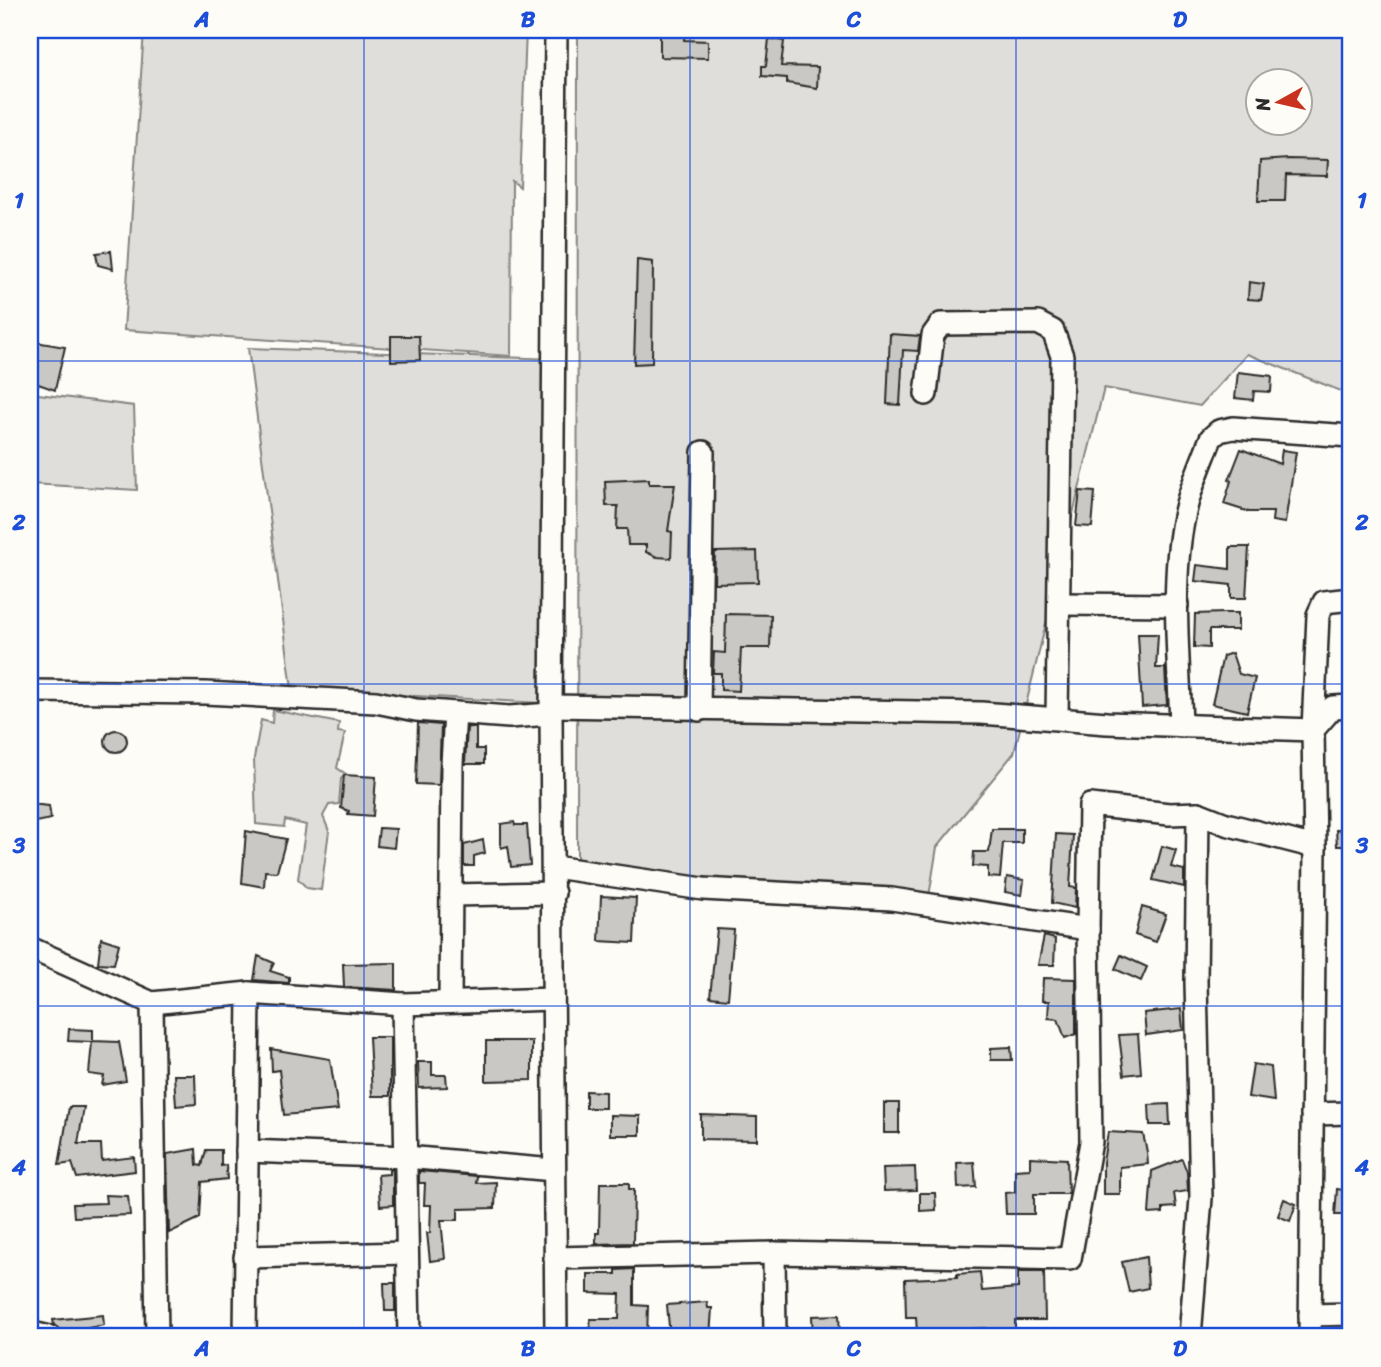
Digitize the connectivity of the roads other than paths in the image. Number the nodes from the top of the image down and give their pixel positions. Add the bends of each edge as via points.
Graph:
1 (556, 30) edge
2 (926, 394) dead end
3 (1351, 436) edge
4 (703, 452) dead end
5 (1351, 599) edge
6 (1059, 604) junction
7 (1177, 604) junction
8 (30, 691) edge
9 (1351, 706) edge
10 (551, 710) junction
11 (699, 710) junction
12 (455, 713) junction
13 (1057, 718) junction
14 (1181, 726) junction
15 (1313, 730) junction
16 (1198, 813) junction
17 (1315, 847) junction
18 (554, 867) junction
19 (554, 894) junction
20 (451, 895) junction
21 (1088, 929) junction
22 (30, 948) edge
23 (249, 993) junction
24 (553, 999) junction
25 (450, 1002) junction
26 (152, 1003) junction
27 (403, 1004) junction
28 (1351, 1112) edge
29 (1312, 1114) junction
30 (247, 1151) junction
31 (406, 1157) junction
32 (554, 1170) junction
33 (407, 1253) junction
34 (774, 1253) junction
35 (245, 1257) junction
36 (555, 1258) junction
37 (1351, 1314) edge
38 (1310, 1315) junction
39 (157, 1337) edge
40 (246, 1337) edge
41 (409, 1337) edge
42 (556, 1337) edge
43 (775, 1337) edge
44 (1190, 1337) edge
45 (1310, 1337) edge

1 - 10 street
2 - 6 street via 933,335 941,324 1038,323 1054,331 1062,356
3 - 7 street via 1233,428 1211,438 1186,505
4 - 11 street
5 - 15 street via 1324,602 1320,607
6 - 7 street
6 - 13 street
7 - 14 street
8 - 12 street via 376,702
9 - 15 street via 1333,706
10 - 11 street
10 - 12 street via 509,717
10 - 18 street
11 - 13 street via 870,710
12 - 20 street
13 - 14 street
14 - 15 street
15 - 17 street
16 - 17 street
16 - 21 street via 1090,805
16 - 44 street via 1200,1211
17 - 29 street
18 - 19 street
18 - 21 street via 703,890 892,899
19 - 20 street
19 - 24 street
20 - 25 street
21 - 34 street via 1091,1142 1070,1259
22 - 26 street
23 - 26 street
23 - 27 street
23 - 30 street
24 - 25 street
24 - 32 street
25 - 27 street
26 - 39 street
27 - 31 street
28 - 29 street
29 - 38 street
30 - 31 street
30 - 35 street
31 - 32 street
31 - 33 street
32 - 36 street
33 - 35 street
33 - 41 street
34 - 36 street
34 - 43 street
35 - 40 street
36 - 42 street
37 - 38 street
38 - 45 street

